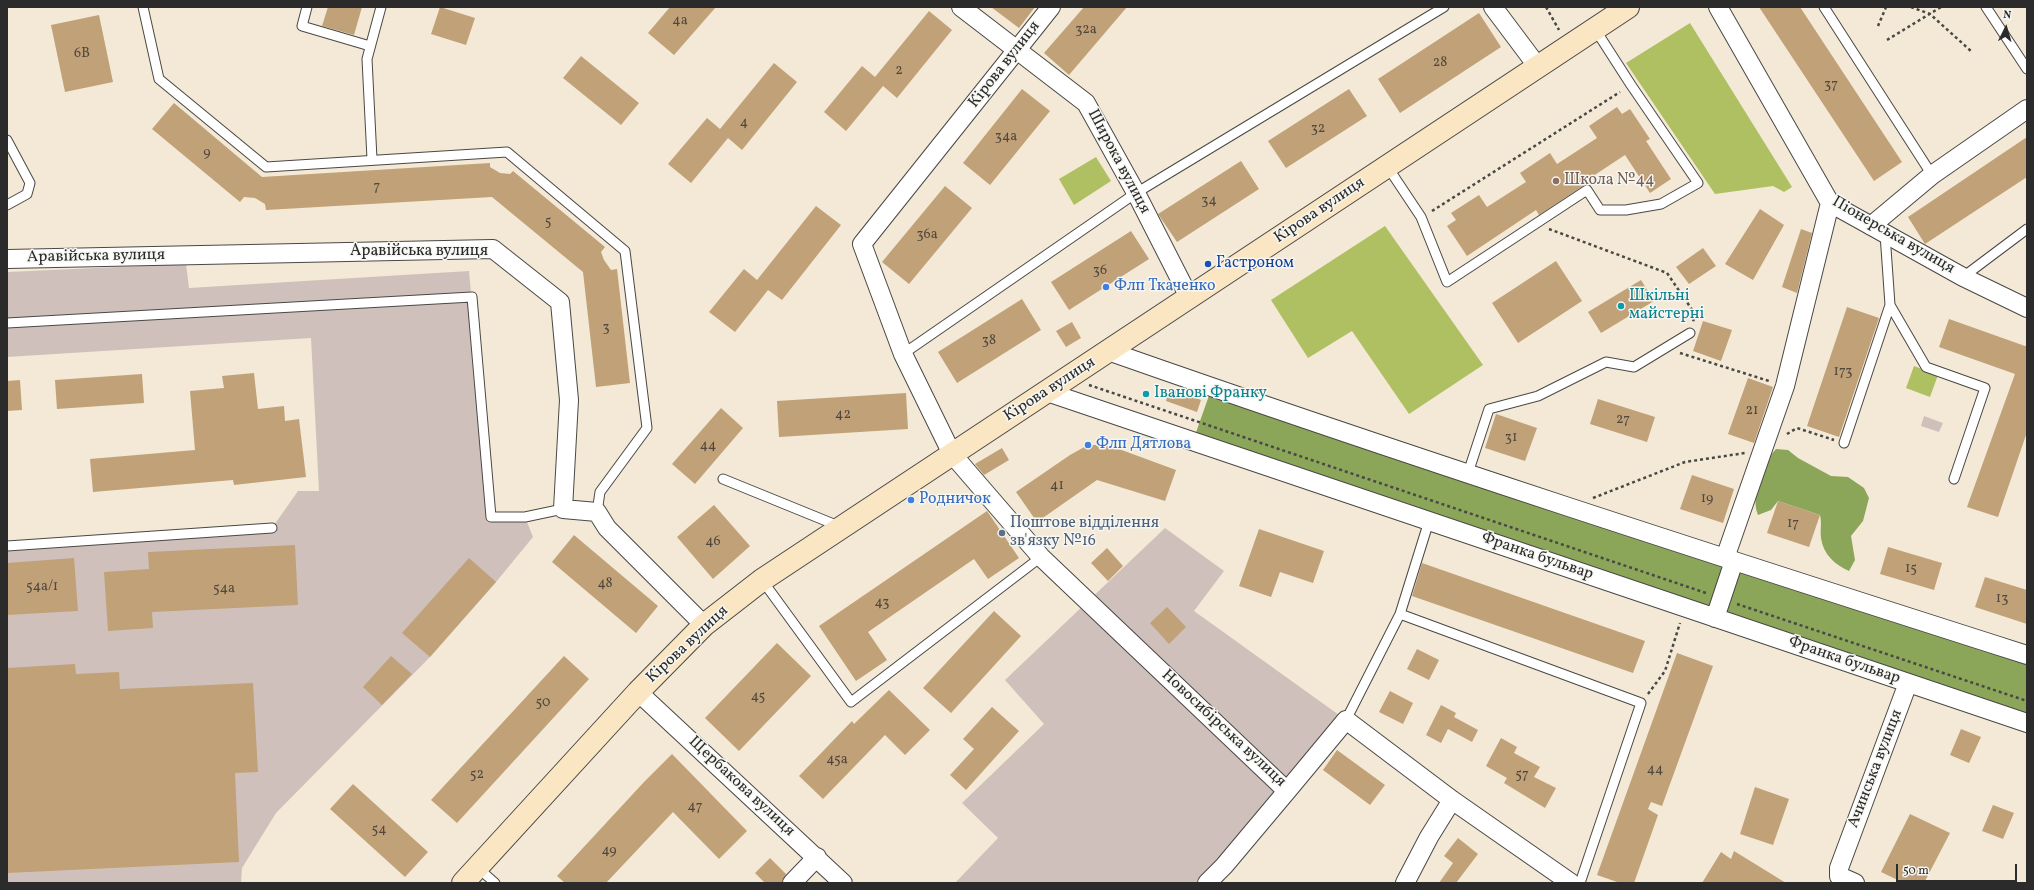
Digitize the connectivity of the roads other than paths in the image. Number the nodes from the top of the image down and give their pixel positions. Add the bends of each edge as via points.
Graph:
1 (143, 7) edge
2 (307, 7) edge
3 (381, 7) edge
4 (961, 7) edge
5 (1051, 7) edge
6 (1444, 7) edge
7 (1493, 7) edge
8 (1628, 7) edge
9 (1718, 7) edge
10 (1824, 7) edge
11 (1986, 7) edge
12 (1595, 29) junction
13 (370, 46) junction
14 (1018, 50) junction
15 (1538, 67) junction
16 (2027, 69) edge
17 (2027, 109) edge
18 (7, 140) edge
19 (372, 159) junction
20 (1387, 166) junction
21 (1932, 175) junction
22 (1136, 193) junction
23 (1830, 203) junction
24 (7, 205) edge
25 (2027, 229) edge
26 (1878, 230) junction
27 (7, 259) edge
28 (1963, 277) junction
29 (1189, 297) junction
30 (1890, 305) junction
31 (2027, 308) edge
32 (7, 324) edge
33 (1690, 333) road end
34 (1108, 351) junction
35 (903, 354) junction
36 (1047, 392) junction
37 (1844, 443) road end
38 (952, 454) junction
39 (1468, 473) junction
40 (723, 479) dead end
41 (1954, 479) dead end
42 (563, 509) junction
43 (597, 512) junction
44 (1429, 521) junction
45 (842, 527) junction
46 (272, 528) dead end
47 (7, 546) edge
48 (1041, 557) junction
49 (1730, 560) junction
50 (762, 580) junction
51 (1400, 614) junction
52 (1715, 618) junction
53 (704, 625) junction
54 (2027, 655) edge
55 (1908, 683) junction
56 (638, 692) junction
57 (1346, 720) junction
58 (2027, 723) edge
59 (1287, 791) junction
60 (1452, 800) junction
61 (817, 857) junction
62 (477, 867) junction
63 (463, 883) edge
64 (495, 883) edge
65 (792, 883) edge
66 (843, 883) edge
67 (1208, 883) edge
68 (1405, 883) edge
69 (1571, 883) edge
70 (1580, 883) edge
71 (1855, 883) edge

1 - 19 lane via 159,79 266,167
2 - 13 lane via 302,26
3 - 13 lane
4 - 14 street, Широка вулиця
5 - 14 street, Кірова вулиця
6 - 22 lane
7 - 15 street
8 - 12 street, Кірова вулиця
9 - 23 street, Піонерська вулиця
10 - 21 lane
11 - 16 lane
12 - 15 street, Кірова вулиця
12 - 20 lane via 1698,183 1661,204 1626,210 1600,210 1587,190 1447,282 1421,217
13 - 19 lane via 367,59
14 - 22 street, Широка вулиця via 1086,103
14 - 35 street, Кірова вулиця via 862,244
15 - 20 street, Кірова вулиця
17 - 21 street
18 - 24 lane via 30,182 28,194
19 - 43 lane via 507,152 625,251 647,428 600,492
20 - 29 street, Кірова вулиця
21 - 26 street
22 - 29 street, Широка вулиця
22 - 35 lane
23 - 26 street, Піонерська вулиця
23 - 49 street via 1785,386 1762,451
25 - 28 lane
26 - 28 street, Піонерська вулиця
26 - 30 lane
27 - 42 street, Аравійська вулиця via 493,249 560,302 569,400
28 - 31 street, Піонерська вулиця
29 - 34 street, Кірова вулиця
30 - 37 lane
30 - 41 lane via 1926,367 1985,388
32 - 42 lane via 472,297 491,517 525,517
33 - 39 lane via 1634,366 1606,362 1538,396 1489,409
34 - 36 street, Кірова вулиця
34 - 39 street
35 - 38 street, Кірова вулиця
36 - 38 street, Кірова вулиця
36 - 44 street, Франка бульвар
38 - 45 street, Кірова вулиця
38 - 48 street, Новосибірська вулиця
39 - 49 street
40 - 45 lane
42 - 43 street
43 - 53 street via 607,528
44 - 51 lane
44 - 52 street, Франка бульвар
45 - 50 street, Кірова вулиця
46 - 47 lane
48 - 50 lane via 851,702
48 - 59 street, Новосибірська вулиця
49 - 52 street
49 - 54 street
50 - 53 street, Кірова вулиця
51 - 57 lane
51 - 70 lane via 1641,703
52 - 55 street, Франка бульвар
53 - 56 street, Кірова вулиця
55 - 58 street, Франка бульвар
55 - 71 street, Ачинська вулиця via 1839,868 1839,876
56 - 61 street, Щербакова вулиця
56 - 62 street, Кірова вулиця
57 - 59 street, Новосибірська вулиця
57 - 60 street
59 - 67 street
60 - 68 street
60 - 69 street
61 - 65 street
61 - 66 street, Щербакова вулиця
62 - 63 street, Кірова вулиця
62 - 64 lane

